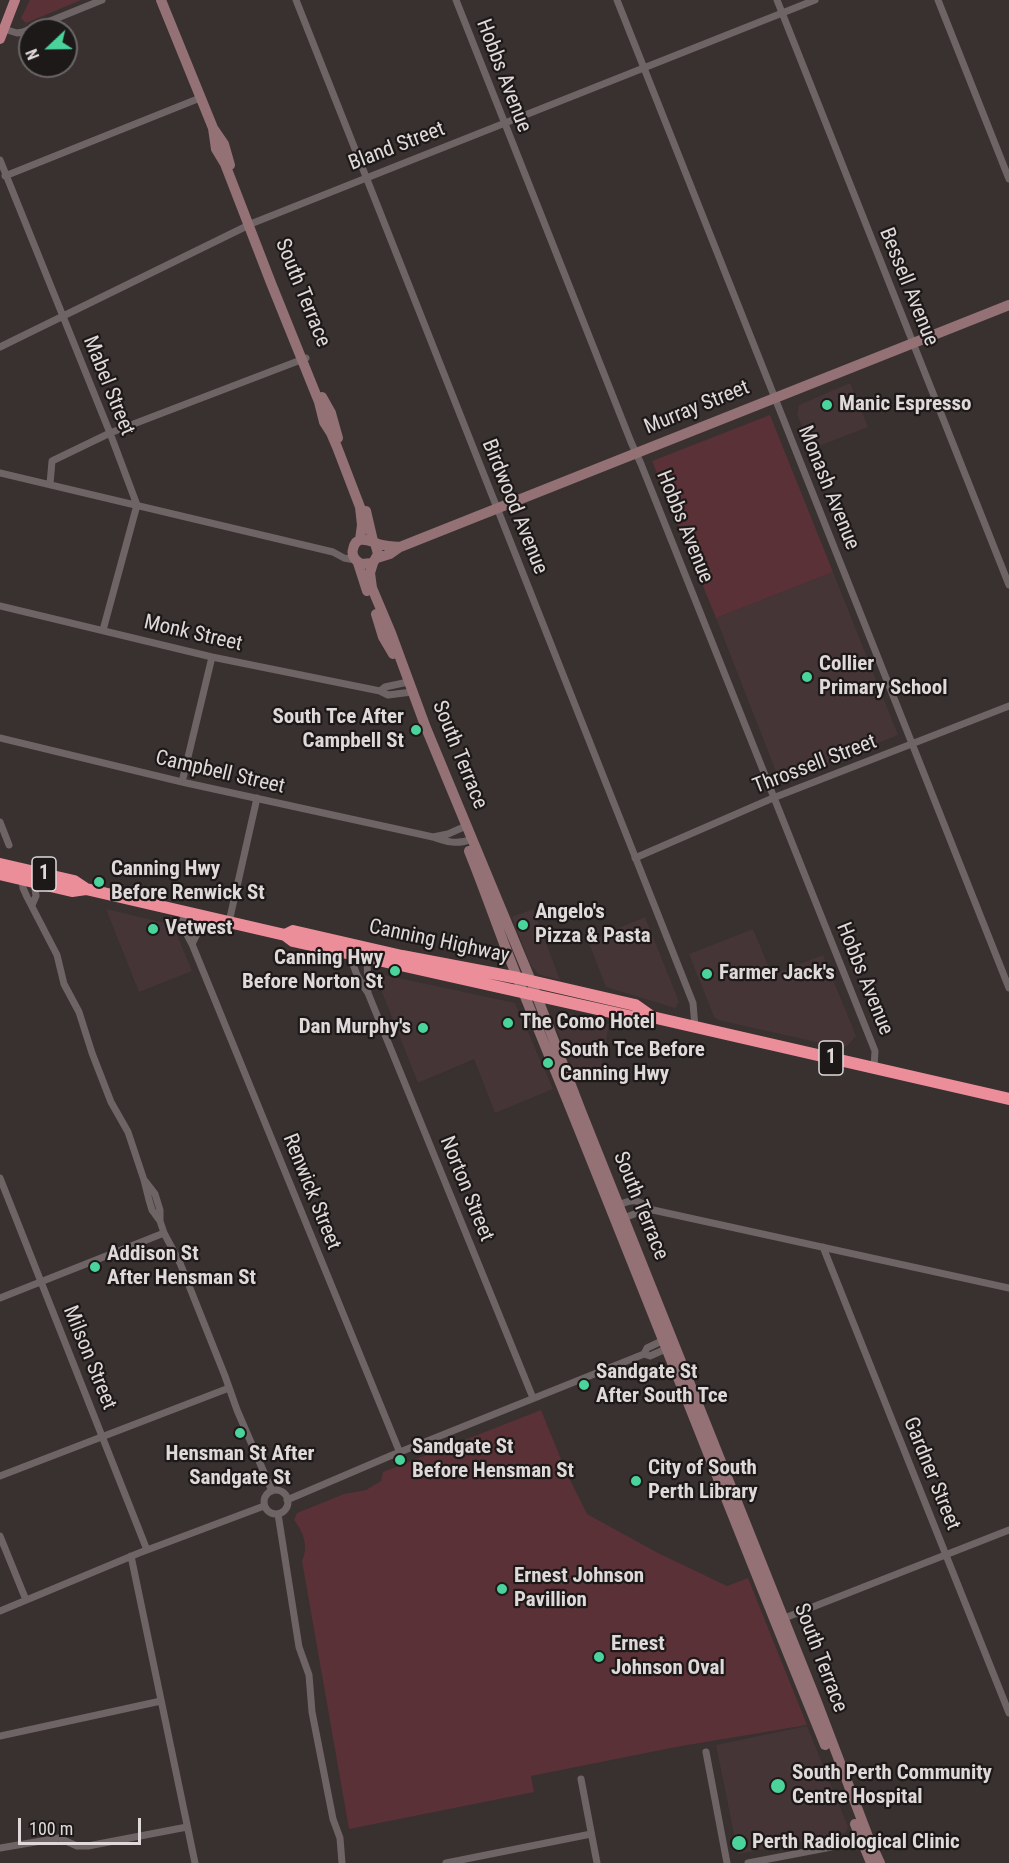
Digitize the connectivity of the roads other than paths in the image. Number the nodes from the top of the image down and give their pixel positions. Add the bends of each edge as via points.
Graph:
1 (17, 0) edge
2 (102, 0) edge
3 (161, 0) edge
4 (296, 0) edge
5 (456, 0) edge
6 (617, 0) edge
7 (777, 0) edge
8 (815, 0) edge
9 (938, 0) edge
10 (782, 13) junction
11 (3, 31) edge
12 (644, 68) junction
13 (200, 98) junction
14 (504, 124) junction
15 (0, 160) edge
16 (5, 176) junction
17 (366, 177) junction
18 (1009, 179) edge
19 (251, 224) junction
20 (1009, 305) edge
21 (63, 317) junction
22 (913, 344) junction
23 (0, 347) edge
24 (304, 358) junction
25 (774, 398) junction
26 (110, 433) junction
27 (636, 453) junction
28 (0, 473) edge
29 (50, 484) junction
30 (137, 505) junction
31 (497, 509) junction
32 (374, 542) junction
33 (357, 543) junction
34 (400, 547) junction
35 (333, 552) junction
36 (375, 560) junction
37 (356, 561) junction
38 (1009, 585) edge
39 (0, 606) edge
40 (103, 630) junction
41 (212, 657) junction
42 (408, 687) junction
43 (1009, 706) edge
44 (0, 738) edge
45 (911, 745) junction
46 (182, 782) junction
47 (257, 798) junction
48 (773, 798) junction
49 (0, 822) edge
50 (463, 827) junction
51 (433, 837) junction
52 (468, 841) junction
53 (9, 845) dead end
54 (635, 858) junction
55 (0, 864) edge
56 (0, 874) edge
57 (28, 875) junction
58 (32, 905) junction
59 (185, 912) junction
60 (200, 915) junction
61 (229, 922) junction
62 (285, 935) junction
63 (192, 944) junction
64 (351, 955) junction
65 (367, 958) junction
66 (518, 978) junction
67 (531, 981) junction
68 (1009, 988) edge
69 (368, 993) junction
70 (530, 994) junction
71 (652, 1017) junction
72 (695, 1027) junction
73 (874, 1068) junction
74 (1009, 1099) edge
75 (0, 1178) edge
76 (614, 1207) junction
77 (653, 1210) junction
78 (619, 1220) junction
79 (164, 1233) junction
80 (823, 1247) junction
81 (41, 1282) junction
82 (1009, 1288) edge
83 (0, 1298) edge
84 (668, 1343) junction
85 (229, 1388) junction
86 (533, 1398) junction
87 (102, 1436) junction
88 (400, 1452) junction
89 (0, 1476) edge
90 (272, 1491) junction
91 (287, 1500) junction
92 (264, 1506) junction
93 (278, 1514) junction
94 (1009, 1530) edge
95 (0, 1536) edge
96 (147, 1550) junction
97 (945, 1555) junction
98 (131, 1556) junction
99 (26, 1600) junction
100 (0, 1611) edge
101 (779, 1620) junction
102 (160, 1701) junction
103 (1009, 1713) edge
104 (0, 1736) edge
105 (706, 1752) dead end
106 (581, 1779) dead end
107 (187, 1827) junction
108 (591, 1834) junction
109 (865, 1840) junction
110 (0, 1848) edge
111 (467, 1861) edge
112 (195, 1863) edge
113 (342, 1863) edge
114 (446, 1863) edge
115 (597, 1863) edge
116 (727, 1863) edge
117 (748, 1863) edge
118 (871, 1863) edge
119 (880, 1863) edge

1 - 11 main road
2 - 11 street via 23,32
3 - 13 main road, South Terrace
4 - 17 street, Birdwood Avenue
5 - 14 street, Hobbs Avenue
6 - 12 street, Monash Avenue
7 - 10 street, Bessell Avenue
8 - 10 street, Bland Street
9 - 18 street
10 - 12 street, Bland Street
10 - 22 street, Bessell Avenue
12 - 14 street, Bland Street
12 - 25 street, Monash Avenue
13 - 16 street
13 - 19 main road, South Terrace via 224,144
14 - 17 street, Bland Street
14 - 27 street, Hobbs Avenue
15 - 16 street, Mabel Street
16 - 21 street, Mabel Street
17 - 19 street, Bland Street
17 - 31 street, Birdwood Avenue
19 - 21 street, Bland Street
19 - 24 main road, South Terrace
20 - 22 main road, Murray Street
21 - 23 street, Bland Street
21 - 26 street, Mabel Street
22 - 25 main road, Murray Street
22 - 38 street, Bessell Avenue
24 - 26 street
24 - 32 main road, South Terrace via 333,419
24 - 33 main road, South Terrace via 324,422 358,501 362,515
25 - 27 main road, Murray Street
25 - 45 street, Monash Avenue
26 - 29 street via 52,460
26 - 30 street, Mabel Street
27 - 31 main road, Murray Street
27 - 48 street, Hobbs Avenue
28 - 29 street
29 - 30 street
30 - 35 street
30 - 40 street
31 - 34 main road, Murray Street
31 - 54 street, Birdwood Avenue
32 - 33 main road via 366,539
32 - 34 main road
32 - 36 main road via 378,550
33 - 35 street
33 - 37 main road via 352,553
34 - 36 main road, Murray Street
35 - 37 street
36 - 37 main road via 365,565
36 - 42 main road, South Terrace via 370,573 372,588
37 - 42 main road, South Terrace via 383,637
39 - 40 street, Monk Street
40 - 41 street, Monk Street
41 - 42 street, Monk Street via 388,695
41 - 46 street
42 - 50 main road, South Terrace
43 - 45 street, Throssell Street
44 - 46 street, Campbell Street
45 - 48 street, Throssell Street
45 - 68 street, Monash Avenue
46 - 47 street, Campbell Street
47 - 51 street, Campbell Street
47 - 61 street
48 - 54 street, Throssell Street
48 - 73 street, Hobbs Avenue via 875,1051
49 - 53 street
50 - 51 street, Campbell Street
50 - 52 main road, South Terrace
51 - 52 street, Campbell Street
52 - 66 main road, South Terrace
52 - 67 main road, South Terrace
54 - 72 street, Birdwood Avenue via 693,1003
55 - 57 highway, Canning Highway / 1
56 - 57 highway, Canning Highway / 1
57 - 58 street via 36,896
57 - 58 street via 23,888
57 - 59 highway, Canning Highway / 1 via 74,881 86,889
58 - 79 street via 57,955 64,984 80,1012 104,1085 128,1132 152,1210
59 - 60 highway, Canning Highway / 1
59 - 63 street, Renwick Street via 182,925
60 - 61 highway, Canning Highway / 1
60 - 63 street
61 - 62 highway, Canning Highway / 1
62 - 64 highway, Canning Highway / 1 via 292,941
62 - 66 highway, Canning Highway / 1 via 293,931
63 - 88 street, Renwick Street
64 - 65 highway, Canning Highway / 1
64 - 69 street, Norton Street via 359,982
65 - 69 street, Norton Street
65 - 70 highway, Canning Highway / 1
66 - 67 highway, Canning Highway / 1
66 - 70 main road, South Terrace
67 - 70 main road, South Terrace
67 - 71 highway, Canning Highway / 1 via 635,1005
69 - 86 street, Norton Street
70 - 71 highway, Canning Highway / 1 via 633,1017
70 - 76 main road, South Terrace
71 - 72 highway, Canning Highway / 1
72 - 73 highway, Canning Highway / 1
73 - 74 highway, Canning Highway / 1
75 - 81 street, Milson Street
76 - 77 street via 635,1200
76 - 78 main road, South Terrace
77 - 78 street
77 - 80 street
78 - 84 main road, South Terrace
79 - 81 street
79 - 85 street via 180,1263
80 - 82 street
80 - 97 street, Gardner Street
81 - 83 street
81 - 87 street, Milson Street
84 - 86 street via 650,1356 644,1354
84 - 101 main road, South Terrace
85 - 87 street
85 - 90 street
86 - 88 street
87 - 89 street
87 - 96 street, Milson Street
88 - 91 street
90 - 91 street via 280,1491
90 - 92 street via 264,1498
91 - 93 street
92 - 93 street
92 - 96 street
93 - 113 street via 300,1655 309,1675 312,1712
94 - 97 street
95 - 99 street
96 - 98 street
97 - 101 street
97 - 103 street, Gardner Street
98 - 99 street
98 - 102 street
99 - 100 street
101 - 109 main road, South Terrace
102 - 104 street
102 - 107 street
105 - 116 street
106 - 108 street
107 - 110 street via 88,1846 59,1838
107 - 112 street
108 - 111 street
108 - 115 street
109 - 117 street
109 - 118 main road, South Terrace
109 - 119 main road, South Terrace
111 - 114 street

